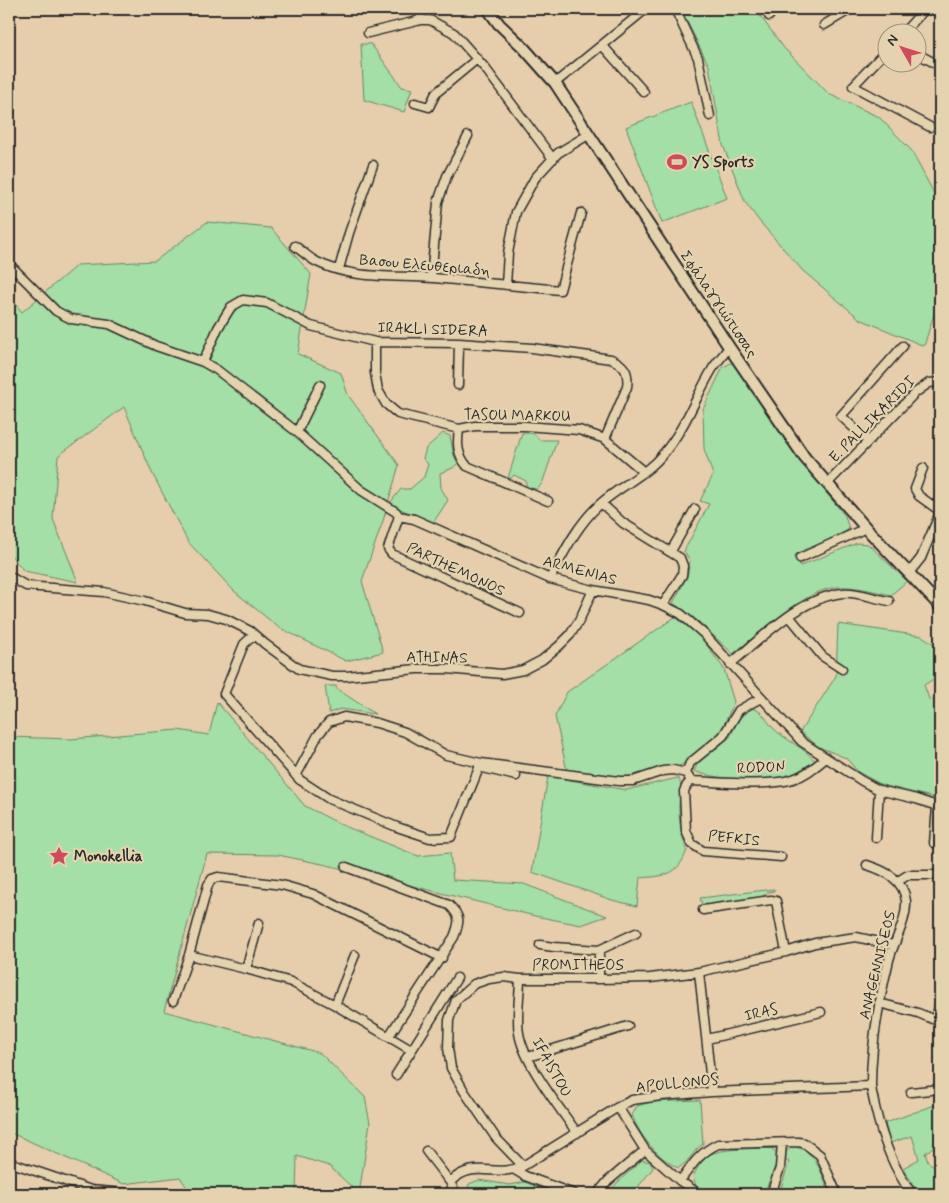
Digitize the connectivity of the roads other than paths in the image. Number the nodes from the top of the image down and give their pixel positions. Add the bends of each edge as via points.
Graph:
1 (420, 9) edge
2 (488, 9) edge
3 (646, 9) edge
4 (675, 9) edge
5 (851, 9) edge
6 (925, 9) edge
7 (422, 20) junction
8 (913, 22) edge
9 (824, 25) dead end
10 (368, 33) dead end
11 (602, 45) junction
12 (926, 58) edge
13 (477, 59) junction
14 (876, 62) edge
15 (940, 66) edge
16 (556, 83) junction
17 (644, 92) dead end
18 (415, 103) dead end
19 (710, 116) dead end
20 (930, 127) dead end
21 (588, 135) junction
22 (468, 136) dead end
23 (552, 159) junction
24 (373, 165) dead end
25 (581, 213) dead end
26 (295, 246) dead end
27 (9, 264) edge
28 (339, 270) junction
29 (431, 278) junction
30 (506, 285) junction
31 (375, 342) junction
32 (459, 343) junction
33 (903, 346) dead end
34 (729, 347) junction
35 (203, 362) junction
36 (940, 382) edge
37 (458, 384) dead end
38 (320, 385) dead end
39 (459, 429) junction
40 (297, 432) junction
41 (605, 439) junction
42 (868, 442) junction
43 (923, 468) dead end
44 (644, 472) junction
45 (827, 484) junction
46 (548, 501) dead end
47 (601, 503) junction
48 (695, 508) dead end
49 (940, 512) edge
50 (399, 516) junction
51 (866, 528) junction
52 (671, 551) junction
53 (800, 558) dead end
54 (909, 573) junction
55 (9, 576) edge
56 (550, 579) junction
57 (593, 590) junction
58 (889, 601) dead end
59 (663, 605) junction
60 (940, 606) edge
61 (520, 613) dead end
62 (789, 616) junction
63 (254, 635) junction
64 (730, 664) junction
65 (842, 669) dead end
66 (761, 698) junction
67 (826, 758) junction
68 (480, 765) junction
69 (686, 773) junction
70 (296, 776) junction
71 (516, 776) dead end
72 (691, 782) junction
73 (879, 790) junction
74 (939, 807) edge
75 (876, 838) dead end
76 (934, 843) dead end
77 (781, 857) dead end
78 (867, 865) dead end
79 (346, 867) dead end
80 (940, 875) edge
81 (898, 881) junction
82 (703, 910) dead end
83 (259, 923) dead end
84 (636, 933) dead end
85 (540, 944) dead end
86 (893, 946) junction
87 (599, 950) junction
88 (786, 952) junction
89 (189, 955) junction
90 (355, 955) dead end
91 (442, 958) junction
92 (246, 969) junction
93 (699, 972) junction
94 (457, 978) dead end
95 (520, 979) junction
96 (599, 979) junction
97 (446, 994) junction
98 (456, 1000) junction
99 (173, 1001) dead end
100 (940, 1002) edge
101 (879, 1003) junction
102 (335, 1005) junction
103 (821, 1012) dead end
104 (938, 1021) edge
105 (628, 1026) dead end
106 (389, 1036) junction
107 (707, 1038) junction
108 (411, 1050) junction
109 (528, 1057) junction
110 (396, 1075) dead end
111 (870, 1086) junction
112 (940, 1089) edge
113 (712, 1092) junction
114 (911, 1092) dead end
115 (618, 1107) junction
116 (577, 1133) junction
117 (782, 1143) junction
118 (645, 1150) junction
119 (426, 1151) dead end
120 (9, 1162) edge
121 (523, 1166) junction
122 (515, 1170) junction
123 (450, 1182) junction
124 (680, 1182) junction
125 (90, 1192) edge
126 (136, 1194) edge
127 (456, 1194) edge
128 (574, 1194) edge
129 (597, 1194) edge
130 (699, 1194) edge
131 (771, 1194) edge
132 (837, 1194) edge
133 (912, 1194) edge

1 - 7 street
2 - 16 street, Σφάλαγγιώτισσας
3 - 11 street
4 - 19 street via 698,58
5 - 9 street
6 - 8 street
7 - 10 street
7 - 13 street via 430,20 454,33
11 - 16 street
11 - 17 street
12 - 15 street
13 - 18 street via 436,93 429,107
13 - 23 street
14 - 20 street via 853,86
16 - 21 street, Σφάλαγγιώτισσας
21 - 23 street
21 - 34 street, Σφάλαγγιώτισσας
22 - 29 street via 447,176 438,202
23 - 30 street via 535,178 516,212
24 - 28 street
25 - 30 street, Βασου Ελευθεριαδη via 560,290
26 - 28 street, Βασου Ελευθεριαδη via 316,261
27 - 35 street, ARMENIAS via 56,311 70,319 108,324 156,346
28 - 29 street, Βασου Ελευθεριαδη via 393,278
29 - 30 street, Βασου Ελευθεριαδη
31 - 32 street, IRAKLI SIDERA
31 - 35 street, IRAKLI SIDERA via 311,326 267,303 243,300 231,307
31 - 39 street, TASOU MARKOU via 378,390 386,404 398,414
32 - 37 street
32 - 41 street, IRAKLI SIDERA via 532,348 611,358 619,362 626,369 627,387
33 - 42 street via 841,416
34 - 44 street via 714,367 677,435
34 - 45 street, Σφάλαγγιώτισσας via 792,440
35 - 40 street, ARMENIAS
36 - 42 street, E. PALLIKARIDI via 929,383 915,393
38 - 40 street
39 - 41 street, TASOU MARKOU via 475,426 561,428
39 - 46 street via 460,458 467,466
40 - 50 street, ARMENIAS via 361,490
41 - 44 street, TASOU MARKOU
42 - 45 street, E. PALLIKARIDI
43 - 49 street via 915,489
44 - 47 street
45 - 51 street, Σφάλαγγιώτισσας
47 - 52 street via 623,523
47 - 56 street via 571,539
48 - 52 street
49 - 54 street via 921,558
50 - 56 street, ARMENIAS via 414,519
50 - 61 street, PARTHEMONOS via 388,549 392,554
51 - 53 street
51 - 54 street, Σφάλαγγιώτισσας
52 - 59 street via 680,558 682,575
54 - 60 street, Σφάλαγγιώτισσας
55 - 63 street, ATHINAS via 26,586 104,592 185,613 208,614 238,624
56 - 57 street, ARMENIAS
57 - 59 street, ARMENIAS
57 - 63 street, ATHINAS via 579,621 560,646 542,660 502,674 417,669 332,676 299,669
58 - 62 street via 845,592 818,598
59 - 64 street, ARMENIAS via 687,619
62 - 64 street
62 - 65 street via 822,656
63 - 70 street via 244,644 224,694
64 - 66 street, ARMENIAS
66 - 67 street, ARMENIAS via 802,742
66 - 69 street via 739,710 723,736 690,763
67 - 72 street, RODON via 794,779 774,783
67 - 73 street, ARMENIAS
68 - 69 street via 619,782 633,781 662,771
68 - 70 street via 446,755 405,732 344,717 328,722
68 - 70 street via 451,837 430,838 397,827 330,799
68 - 71 street
69 - 72 street
72 - 77 street, PEFKIS via 684,791 686,831 692,844 703,851
73 - 74 street, ARMENIAS
73 - 75 street
74 - 76 street
78 - 81 street via 883,870
79 - 91 street via 449,905 456,912 459,924
80 - 81 street via 908,875
81 - 86 street, ANAGENNISEOS via 906,902 904,919
82 - 88 street via 776,901
83 - 92 street
84 - 87 street
85 - 87 street
86 - 88 street, PROMITHEOS via 856,938 815,943
86 - 101 street, ANAGENNISEOS
87 - 96 street
88 - 93 street, PROMITHEOS
89 - 91 street via 208,885 218,877 282,885 313,894
89 - 92 street
89 - 99 street
90 - 102 street
91 - 106 street
92 - 102 street via 291,982
93 - 96 street, PROMITHEOS via 650,978
93 - 107 street
94 - 97 street
95 - 96 street, PROMITHEOS
95 - 98 street, PROMITHEOS via 489,979 474,984
95 - 109 street, IFAISTOU via 519,1033
97 - 98 street
97 - 108 street
98 - 121 street via 449,1020 448,1048 452,1068 496,1138
100 - 104 street
101 - 104 street via 918,1012
101 - 111 street, ANAGENNISEOS
102 - 106 street
103 - 107 street, IRAS
105 - 109 street
106 - 108 street
107 - 113 street
108 - 110 street
109 - 116 street, IFAISTOU
111 - 113 street, APOLLONOS
111 - 133 street, ANAGENNISEOS via 884,1143
112 - 114 street
113 - 115 street, APOLLONOS via 632,1100
115 - 116 street, APOLLONOS
115 - 118 street
116 - 121 street, APOLLONOS
117 - 124 street via 718,1144 698,1156
117 - 131 street via 780,1168
117 - 132 street via 804,1143 820,1155
118 - 124 street
118 - 129 street
119 - 123 street
120 - 125 street
121 - 122 street, APOLLONOS
122 - 123 street, APOLLONOS via 470,1169
122 - 128 street
123 - 127 street
124 - 130 street
125 - 126 street

